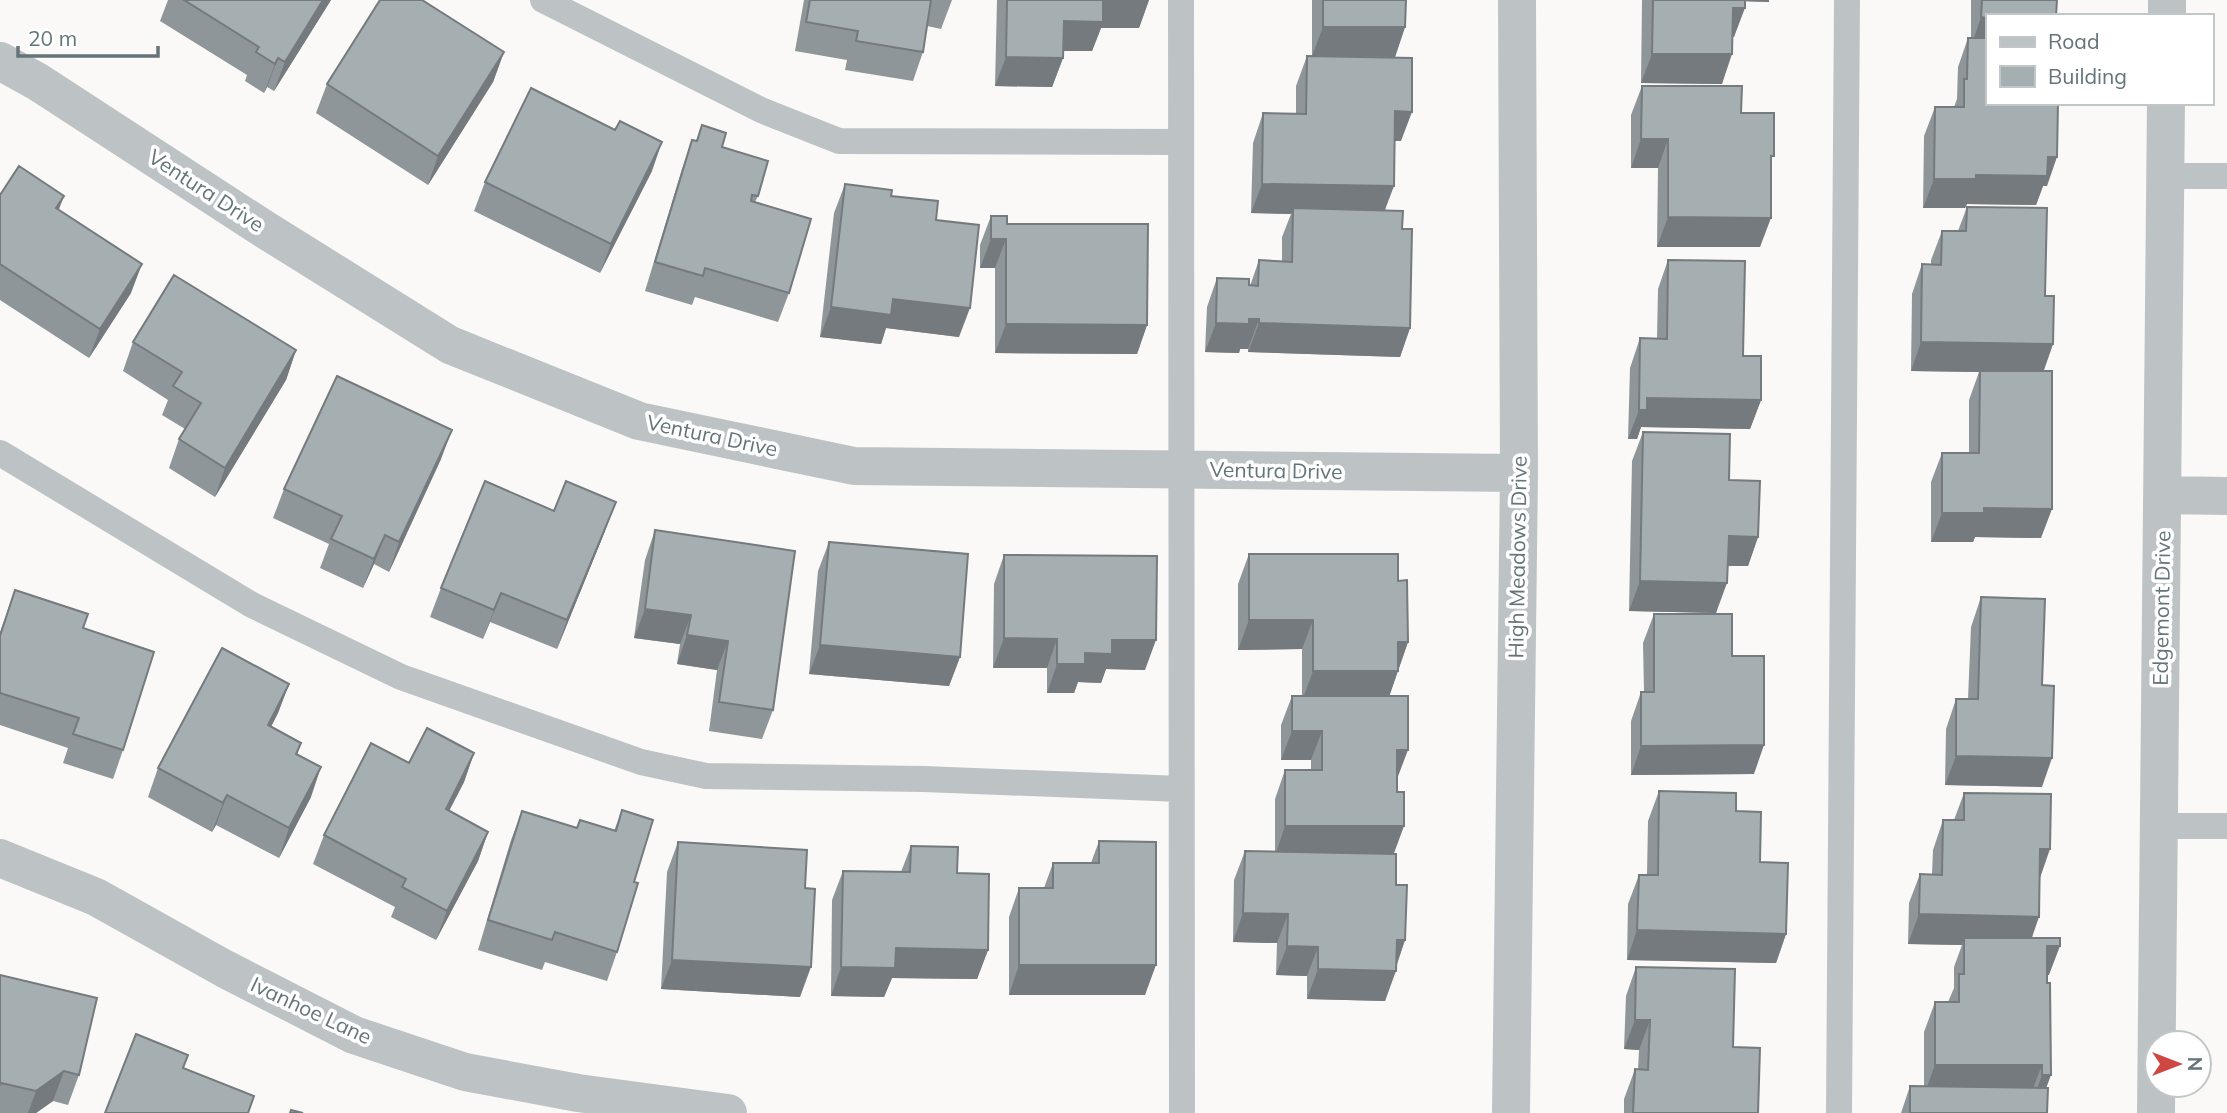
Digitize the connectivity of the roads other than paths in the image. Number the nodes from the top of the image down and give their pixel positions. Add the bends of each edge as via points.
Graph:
1 (542, 0) edge
2 (1181, 0) edge
3 (1517, 0) edge
4 (1847, 0) edge
5 (0, 61) edge
6 (2166, 105) edge
7 (1181, 142) junction
8 (2166, 176) junction
9 (2227, 176) edge
10 (0, 453) edge
11 (1180, 470) junction
12 (1519, 473) junction
13 (2164, 495) junction
14 (2227, 496) edge
15 (1181, 789) junction
16 (2160, 826) junction
17 (2227, 826) edge
18 (0, 858) edge
19 (727, 1113) edge
20 (1182, 1113) edge
21 (1511, 1113) edge
22 (1839, 1113) edge
23 (2155, 1113) edge

1 - 7 lane via 761,110 839,141
2 - 7 lane
3 - 12 street, High Meadows Drive
4 - 22 lane
5 - 11 street, Ventura Drive via 450,345 639,421 854,466
6 - 8 street, Edgemont Drive
7 - 11 lane
8 - 9 lane
8 - 13 street, Edgemont Drive
10 - 15 lane via 252,605 388,671 641,762 706,776
11 - 12 street, Ventura Drive
11 - 15 lane
12 - 21 street, High Meadows Drive
13 - 14 street
13 - 16 street, Edgemont Drive
15 - 20 lane
16 - 17 lane
16 - 23 street, Edgemont Drive
18 - 19 street, Ivanhoe Lane via 96,897 225,970 354,1035 464,1072

